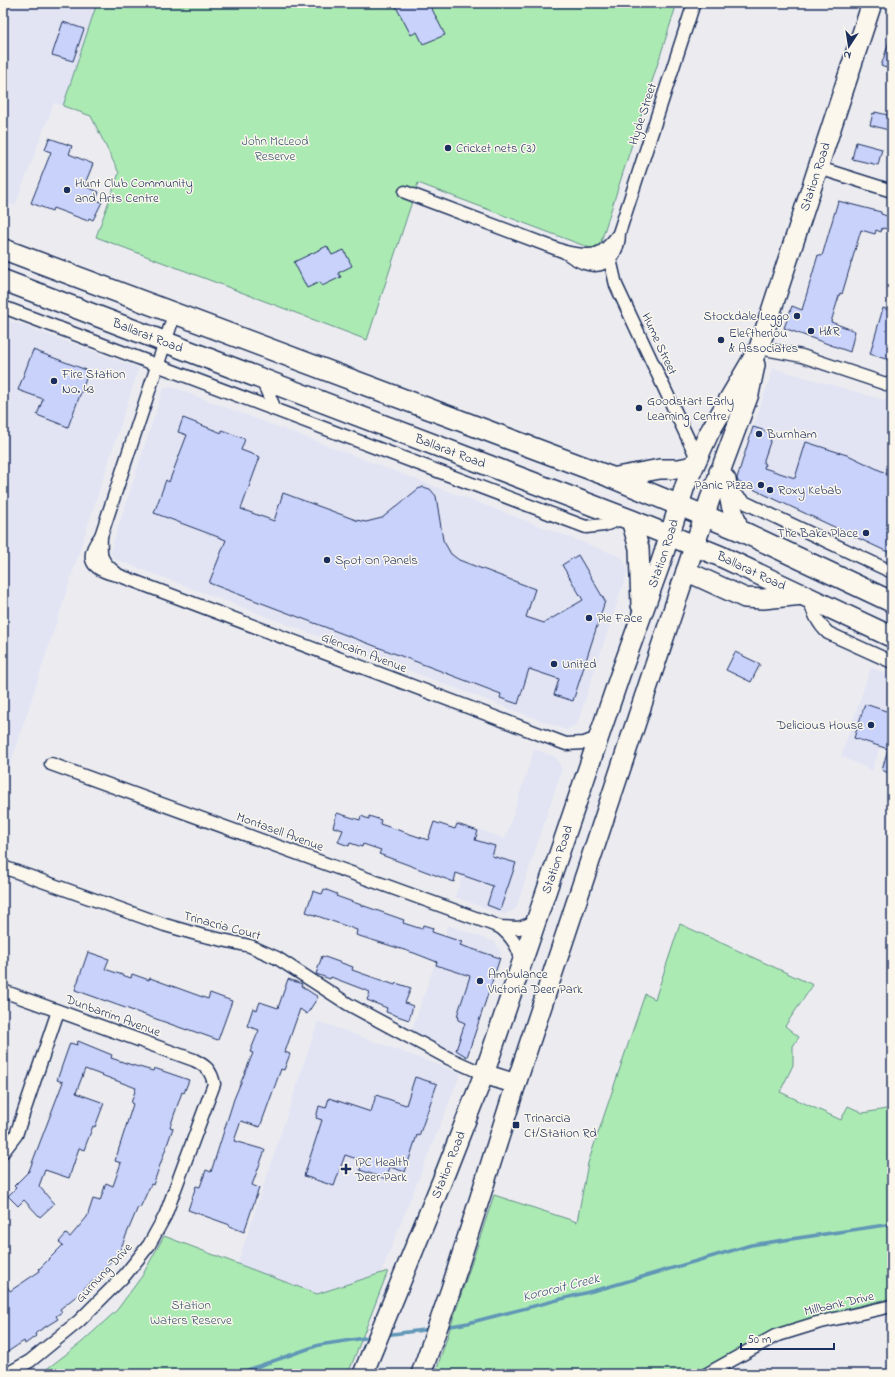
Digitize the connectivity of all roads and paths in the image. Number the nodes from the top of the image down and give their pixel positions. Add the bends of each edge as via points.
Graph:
1 (694, 3) edge
2 (872, 3) edge
3 (819, 168) junction
4 (892, 191) edge
5 (405, 192) dead end
6 (3, 249) edge
7 (602, 259) junction
8 (3, 280) edge
9 (3, 307) edge
10 (175, 312) junction
11 (164, 342) junction
12 (760, 345) junction
13 (156, 364) junction
14 (262, 380) junction
15 (892, 386) edge
16 (275, 409) junction
17 (695, 462) junction
18 (611, 478) junction
19 (723, 478) junction
20 (678, 504) junction
21 (705, 516) junction
22 (628, 519) junction
23 (739, 530) junction
24 (669, 536) junction
25 (694, 546) junction
26 (686, 571) junction
27 (892, 572) edge
28 (805, 596) junction
29 (892, 602) edge
30 (641, 616) junction
31 (892, 636) edge
32 (892, 662) edge
33 (600, 737) junction
34 (51, 764) dead end
35 (3, 867) edge
36 (536, 922) junction
37 (500, 927) junction
38 (522, 963) junction
39 (3, 991) edge
40 (58, 1011) junction
41 (211, 1072) joint
42 (484, 1074) junction
43 (516, 1084) junction
44 (3, 1152) edge
45 (892, 1306) edge
46 (424, 1365) edge
47 (364, 1371) edge
48 (7, 1374) edge
49 (707, 1374) edge

1 - 7 street, Hyde Street via 619,233
2 - 3 main road, Station Road
3 - 4 street
3 - 12 main road, Station Road
5 - 7 street via 565,252
6 - 10 highway
7 - 17 street, Hume Street via 673,407
8 - 11 highway, Ballarat Road
9 - 13 street
10 - 11 street, Glencairn Avenue
10 - 18 highway
11 - 13 street, Glencairn Avenue
11 - 14 highway, Ballarat Road
12 - 15 street
12 - 17 main road, Station Road
12 - 19 main road, Station Road via 749,394
13 - 16 street
13 - 33 street, Glencairn Avenue via 101,536 103,562 118,575 566,744 576,745
14 - 16 street
14 - 22 highway, Ballarat Road
16 - 22 street via 586,527
17 - 18 main road via 679,469 660,469
17 - 20 main road, Station Road
18 - 20 highway
19 - 21 main road, Station Road
19 - 23 main road
19 - 27 street via 734,495 746,503
20 - 21 highway
20 - 24 main road, Station Road
21 - 23 highway
21 - 25 main road, Station Road
22 - 24 highway, Ballarat Road
22 - 30 main road via 639,548
23 - 29 highway
24 - 25 highway, Ballarat Road
24 - 30 main road, Station Road
25 - 26 main road, Station Road
25 - 28 highway, Ballarat Road
26 - 28 main road via 745,598
26 - 43 main road, Station Road
28 - 31 highway, Ballarat Road
28 - 32 street via 816,619 828,633
30 - 33 main road, Station Road
33 - 36 main road, Station Road
34 - 37 street, Montasell Avenue
35 - 42 street, Trinacria Court via 165,925 250,946 277,958 348,1004 434,1051
36 - 37 street, Montasell Avenue via 520,928
36 - 38 main road, Station Road
37 - 38 street, Montasell Avenue via 515,942
38 - 42 main road, Station Road
39 - 40 street, Dunbarrim Avenue
40 - 41 street, Dunbarrim Avenue via 194,1060
40 - 44 street via 16,1135
41 - 48 street, Gurnung Drive via 214,1084 211,1094 165,1216 149,1245 125,1275 79,1321 30,1361
42 - 43 main road
42 - 47 main road, Station Road
43 - 46 main road, Station Road
45 - 49 street, Millbank Drive via 817,1323 775,1336

